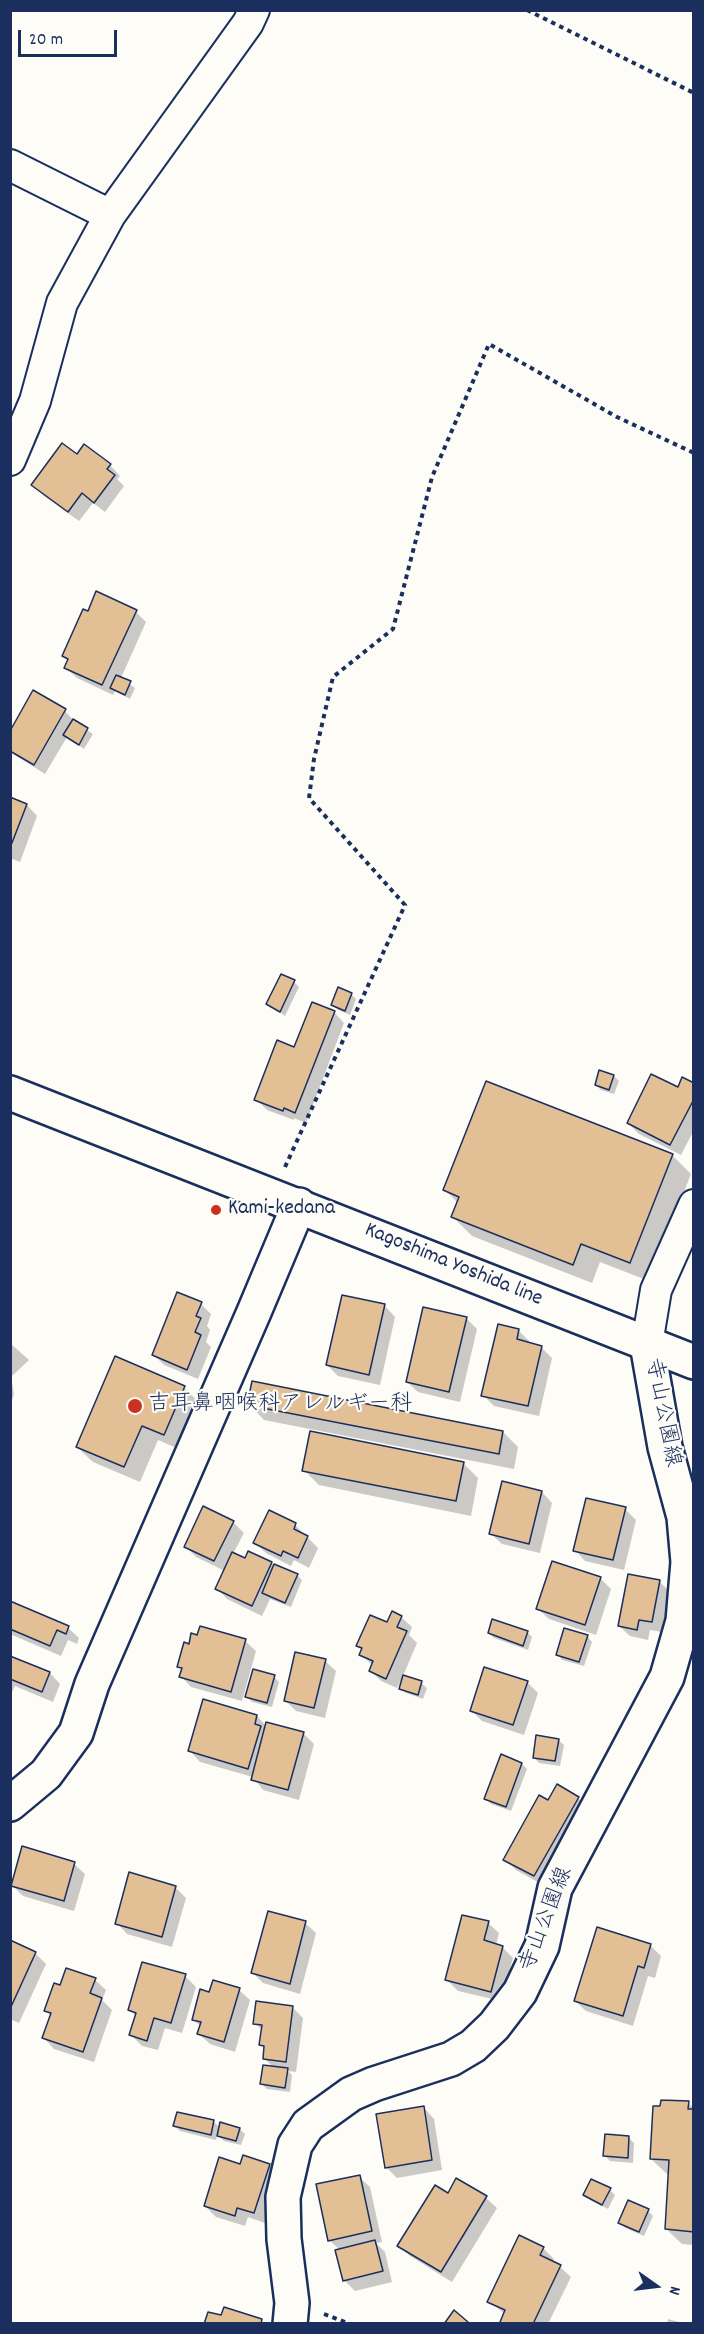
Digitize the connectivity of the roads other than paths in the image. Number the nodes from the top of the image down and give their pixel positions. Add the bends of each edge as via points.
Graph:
1 (254, 10) edge
2 (10, 165) edge
3 (110, 215) junction
4 (10, 460) edge
5 (10, 1093) edge
6 (286, 1200) junction
7 (693, 1205) edge
8 (647, 1344) junction
9 (693, 1362) edge
10 (10, 1804) edge
11 (290, 2324) edge

1 - 3 street
2 - 3 street
3 - 4 street via 62,303 35,401
5 - 6 main road, Kagoshima Yoshida line
6 - 8 main road, Kagoshima Yoshida line
6 - 10 main road via 254,1312 92,1684 76,1733 46,1774
7 - 8 street via 656,1290
8 - 9 main road, Kagoshima Yoshida line
8 - 11 main road, 寺山公園線 via 665,1447 684,1517 688,1562 683,1621 667,1677 555,1888 542,1946 520,1992 494,2026 473,2046 451,2059 351,2094 308,2125 295,2145 283,2197 292,2303

